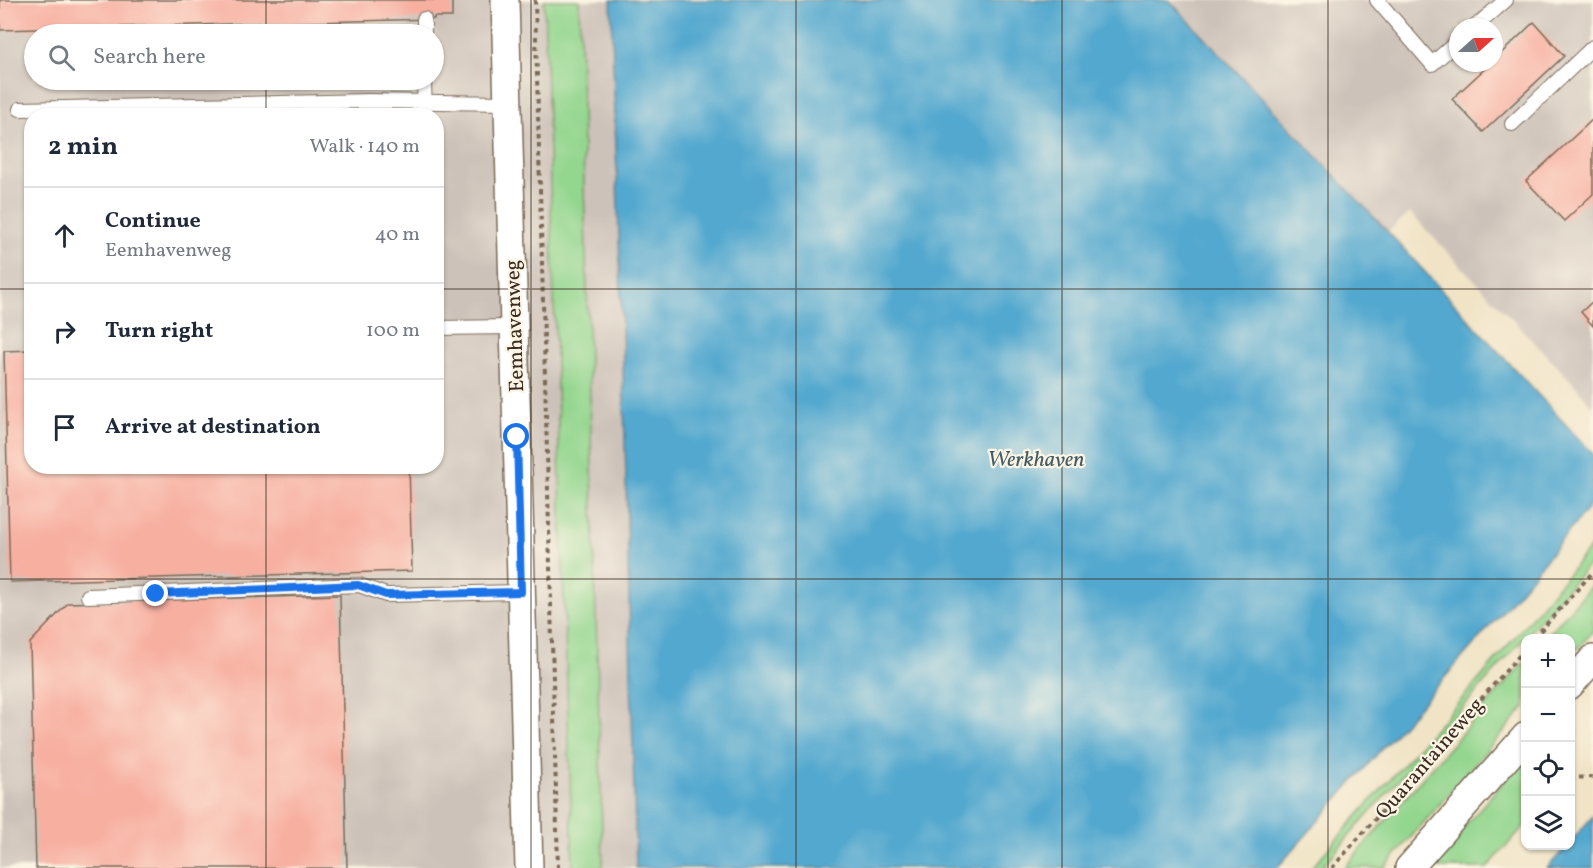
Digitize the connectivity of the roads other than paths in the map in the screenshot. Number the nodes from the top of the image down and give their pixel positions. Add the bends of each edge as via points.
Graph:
1 (505, 0) edge
2 (1377, 0) edge
3 (1506, 0) edge
4 (1485, 18) edge
5 (424, 19) dead end
6 (424, 24) edge
7 (1593, 47) edge
8 (1449, 49) edge
9 (424, 90) edge
10 (508, 104) junction
11 (64, 108) edge
12 (418, 108) edge
13 (425, 108) edge
14 (442, 108) edge
15 (20, 109) dead end
16 (24, 109) edge
17 (1512, 124) dead end
18 (514, 327) junction
19 (444, 328) edge
20 (521, 592) junction
21 (88, 596) dead end
22 (1593, 659) edge
23 (1575, 679) edge
24 (1521, 742) edge
25 (529, 868) edge
26 (1409, 868) edge

1 - 10 street, Eemhavenweg
2 - 8 lane via 1432,63
3 - 4 lane
5 - 6 lane
7 - 17 lane
9 - 13 lane
10 - 14 lane
10 - 18 street, Eemhavenweg
11 - 12 lane via 369,101
15 - 16 lane
18 - 19 lane
18 - 20 street, Eemhavenweg
20 - 21 lane via 386,595 358,585
20 - 25 street, Eemhavenweg
22 - 23 street
24 - 26 street

